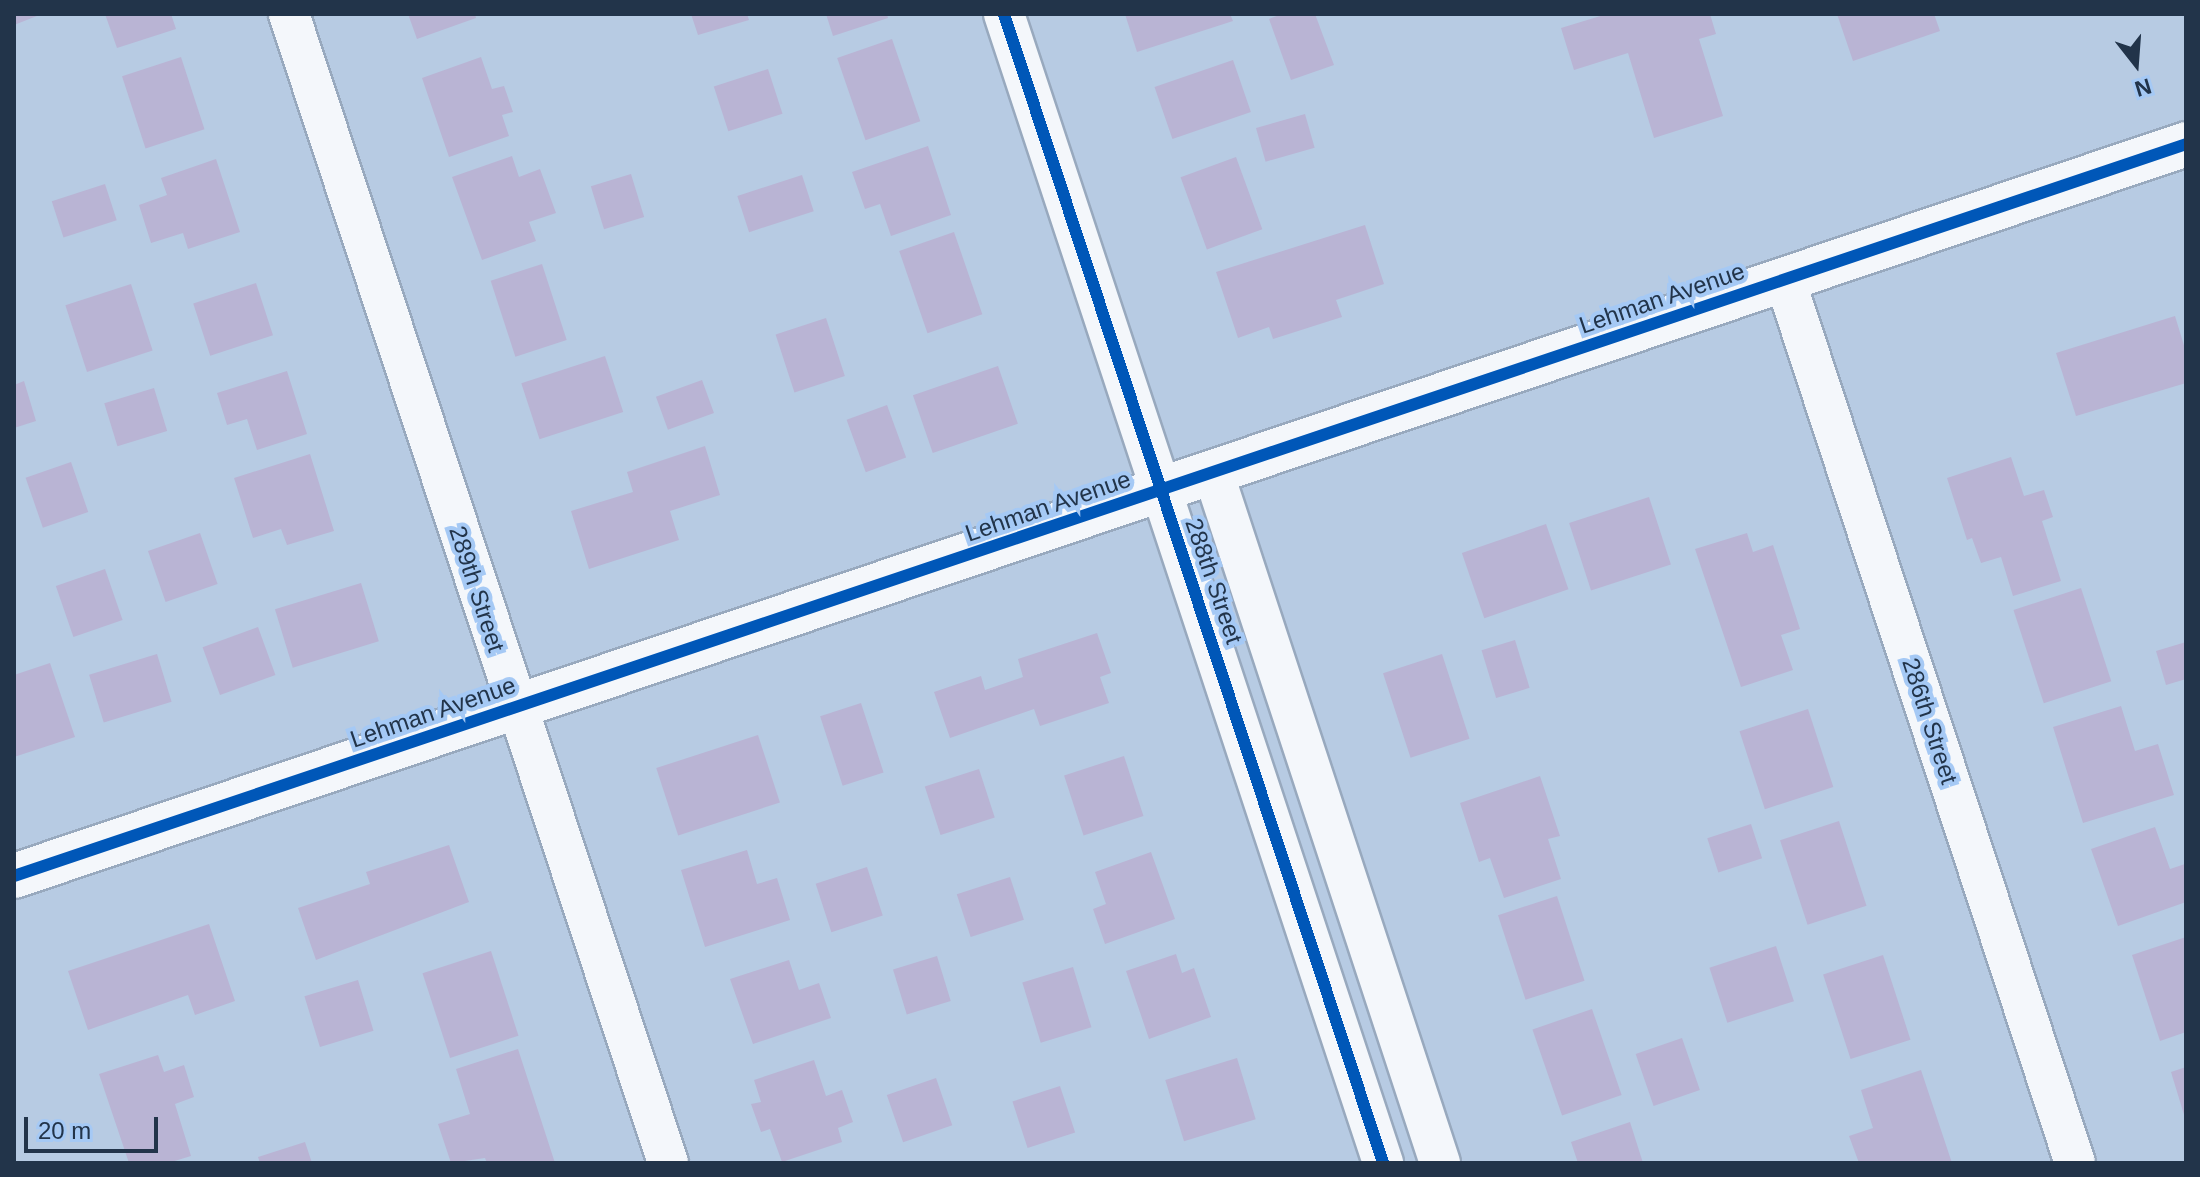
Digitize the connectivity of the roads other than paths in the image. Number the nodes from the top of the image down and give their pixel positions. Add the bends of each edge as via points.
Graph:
1 (289, 14) edge
2 (1004, 14) edge
3 (2186, 144) edge
4 (1785, 280) junction
5 (1213, 472) junction
6 (1160, 491) junction
7 (516, 707) junction
8 (14, 876) edge
9 (668, 1163) edge
10 (1383, 1163) edge
11 (1440, 1163) edge
12 (2075, 1163) edge

1 - 7 street, 289th Street
2 - 6 street, 288th Street
3 - 4 street, Lehman Avenue
4 - 5 street, Lehman Avenue
4 - 12 street, 286th Street
5 - 6 street, Lehman Avenue
5 - 11 street, 288th Street
6 - 7 street, Lehman Avenue
6 - 10 street, 288th Street
7 - 8 street, Lehman Avenue
7 - 9 street, 289th Street

